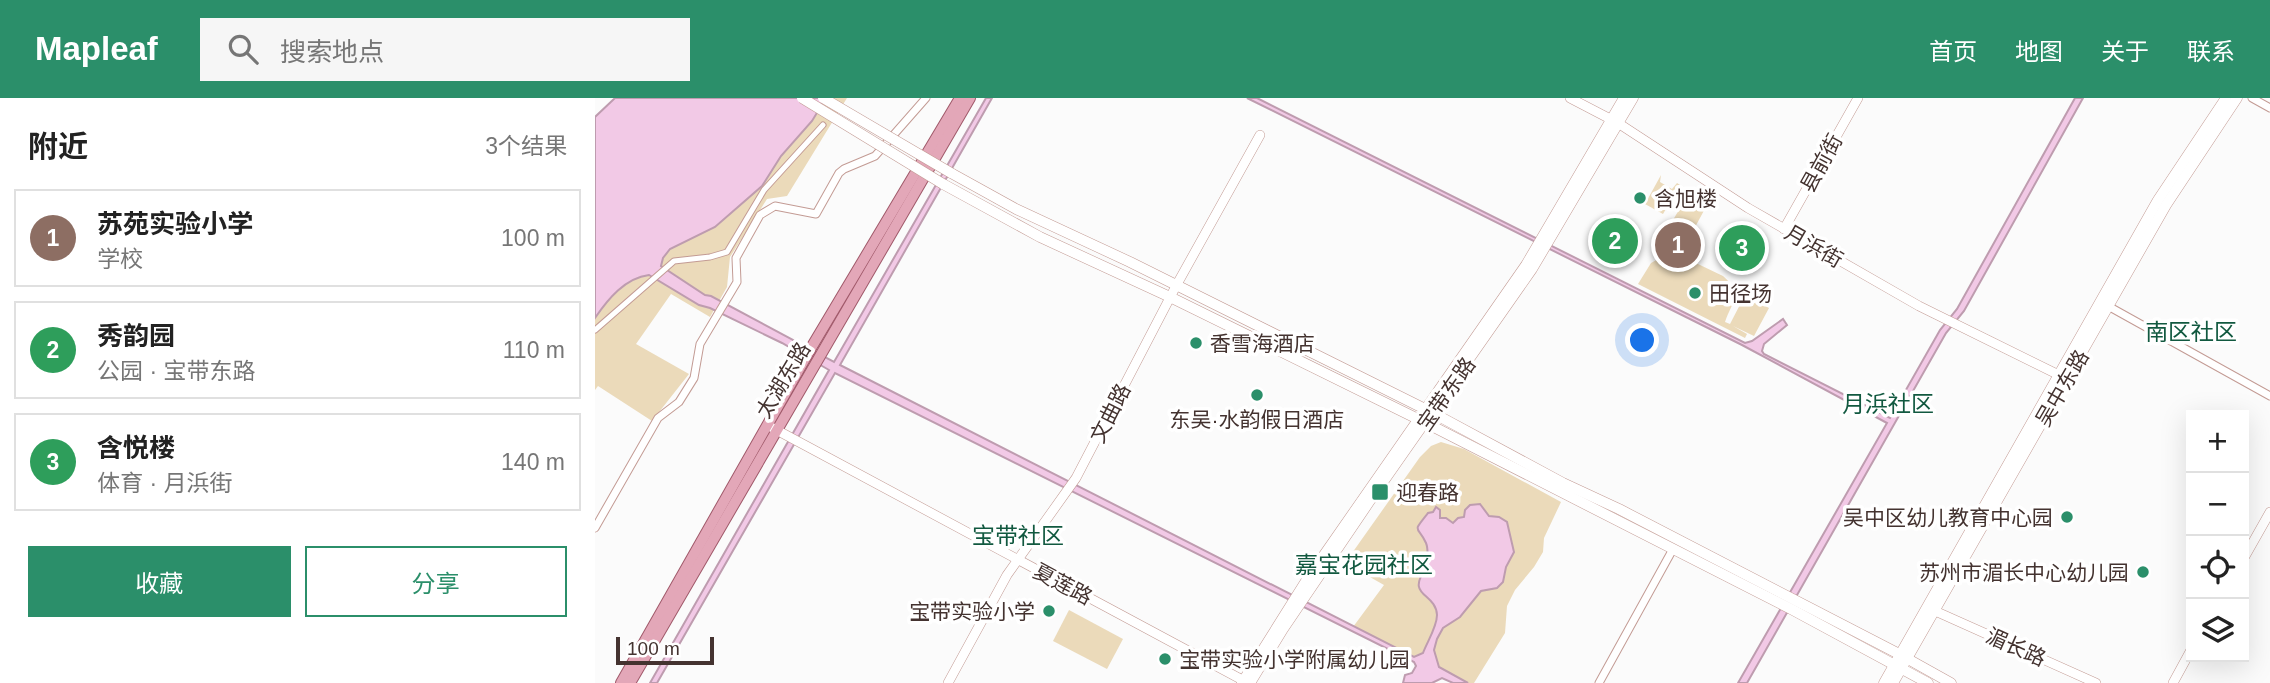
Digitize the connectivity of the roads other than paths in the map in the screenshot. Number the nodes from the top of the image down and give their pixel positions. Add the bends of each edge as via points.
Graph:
1 (802, 98) edge
2 (823, 98) edge
3 (926, 98) edge
4 (960, 98) edge
5 (969, 98) edge
6 (1570, 98) edge
7 (1624, 98) edge
8 (1633, 98) edge
9 (1858, 98) edge
10 (2226, 98) edge
11 (2237, 98) edge
12 (2252, 98) edge
13 (2270, 108) edge
14 (1615, 122) junction
15 (823, 125) dead end
16 (1260, 135) dead end
17 (1784, 229) junction
18 (1176, 286) junction
19 (1170, 297) junction
20 (2108, 306) junction
21 (595, 330) edge
22 (2063, 377) junction
23 (2270, 396) edge
24 (1429, 411) junction
25 (1422, 422) junction
26 (771, 427) junction
27 (2270, 512) edge
28 (595, 528) edge
29 (1673, 549) junction
30 (2249, 549) edge
31 (1017, 559) junction
32 (1790, 603) junction
33 (1935, 611) junction
34 (1903, 656) junction
35 (2186, 659) edge
36 (1898, 666) junction
37 (1245, 682) edge
38 (621, 683) edge
39 (630, 683) edge
40 (948, 683) edge
41 (1599, 683) edge
42 (1884, 683) edge
43 (1893, 683) edge
44 (1928, 683) edge
45 (1951, 683) edge
46 (2096, 683) edge
47 (2173, 683) edge

1 - 19 main road, bridge via 1040,237
2 - 18 main road, bridge via 1016,209
3 - 28 street via 875,156 839,173 816,214 775,206 762,213 736,258 737,282 700,344 694,378 679,402 658,418
4 - 26 main road, 太湖东路 via 808,353
5 - 26 main road, 太湖东路 via 819,359
6 - 14 street, 月浜街
7 - 14 main road, 宝带东路
8 - 14 main road, 宝带东路
9 - 17 street, 县前街
10 - 22 main road, 吴中东路 via 2158,200
11 - 20 main road, 吴中东路 via 2175,190
12 - 13 street
14 - 17 street, 月浜街
14 - 24 main road, 宝带东路 via 1544,243
15 - 21 street via 764,190 727,252 678,260
16 - 18 street, 文曲路
17 - 22 street, 月浜街 via 1957,325
18 - 19 street, 文曲路
18 - 24 main road
19 - 25 main road
19 - 31 street, 文曲路 via 1075,481
20 - 22 main road, 吴中东路
20 - 23 street
22 - 33 main road, 吴中东路
22 - 34 main road, 吴中东路
24 - 25 main road, 宝带东路
24 - 32 main road
25 - 29 main road
25 - 37 main road, 宝带东路
26 - 31 street, 夏莲路
26 - 38 main road, 太湖东路
26 - 39 main road, 太湖东路
27 - 30 street
29 - 32 main road
29 - 41 street
31 - 37 street, 夏莲路
31 - 40 street, 文曲路
32 - 34 main road
32 - 36 main road
33 - 34 main road, 吴中东路
33 - 46 street, 湄长路
34 - 36 main road, 吴中东路
34 - 45 main road
35 - 47 street
36 - 42 main road, 吴中东路
36 - 43 main road, 吴中东路
36 - 44 main road

